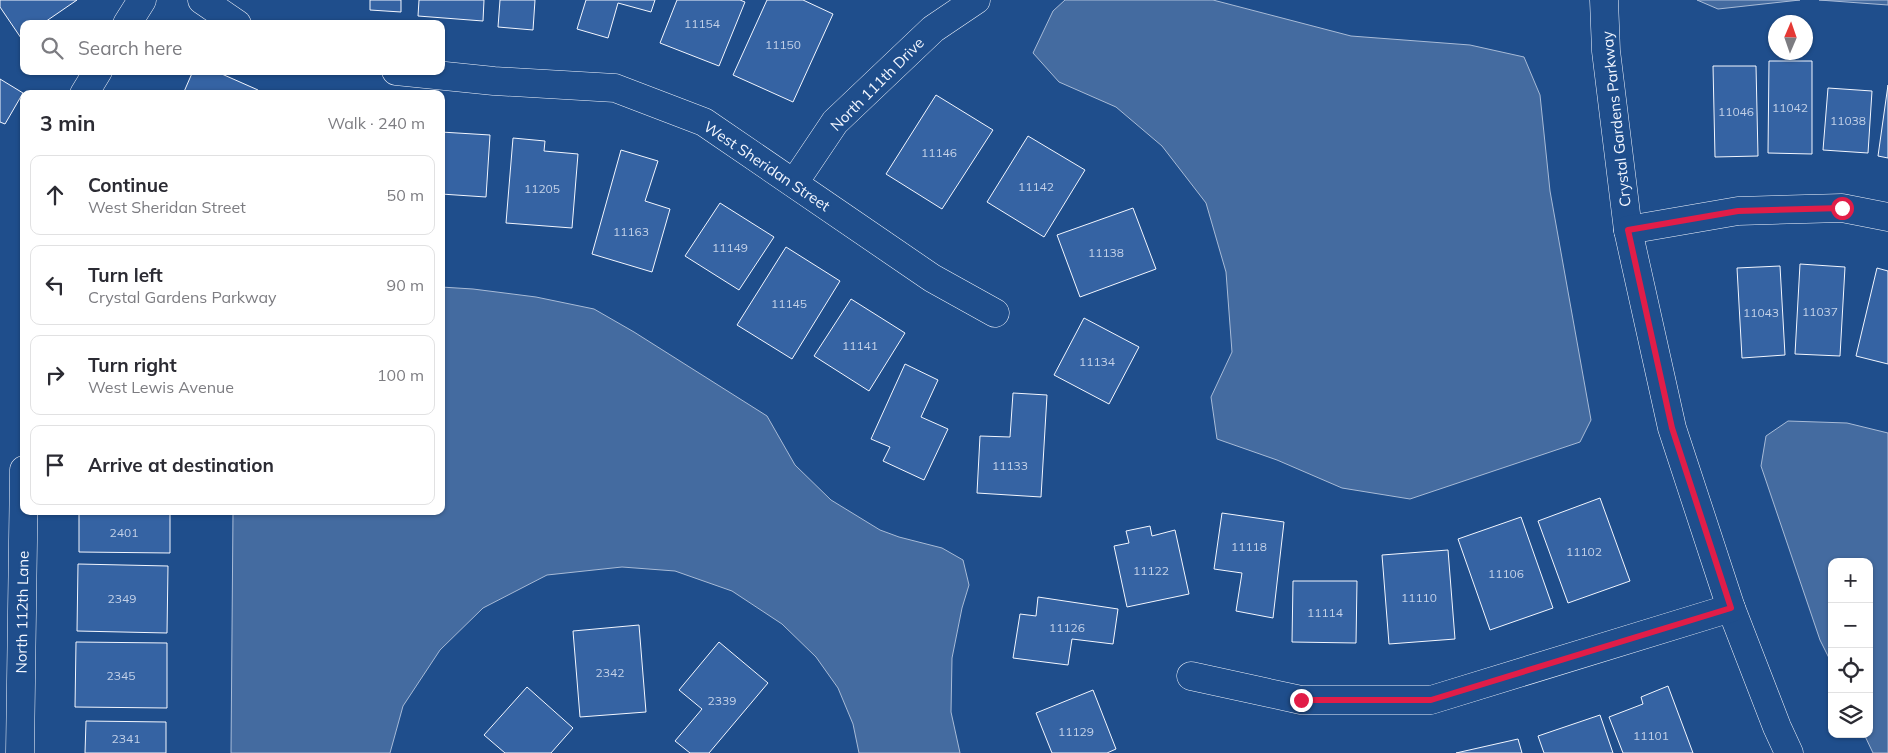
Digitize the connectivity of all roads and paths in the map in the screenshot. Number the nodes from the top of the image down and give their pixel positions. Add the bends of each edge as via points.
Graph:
1 (142, 0) edge
2 (202, 0) edge
3 (976, 0) edge
4 (1604, 0) edge
5 (130, 20) edge
6 (231, 20) edge
7 (96, 75) edge
8 (435, 75) edge
9 (86, 90) edge
10 (794, 183) junction
11 (1888, 216) edge
12 (1628, 230) junction
13 (995, 313) dead end
14 (23, 515) edge
15 (1731, 608) junction
16 (1192, 676) dead end
17 (20, 753) edge
18 (1790, 753) edge

1 - 5 street
2 - 6 street
3 - 10 street, North 111th Drive via 932,29 835,122
4 - 12 street, Crystal Gardens Parkway via 1606,51
7 - 9 street
8 - 10 street, West Sheridan Street via 614,88 704,122
10 - 13 street, West Sheridan Street via 932,278
11 - 12 street via 1842,208 1738,211
12 - 15 street, Crystal Gardens Parkway via 1672,428
14 - 17 street, North 112th Lane
15 - 16 street via 1431,700 1301,700
15 - 18 street, Crystal Gardens Parkway

